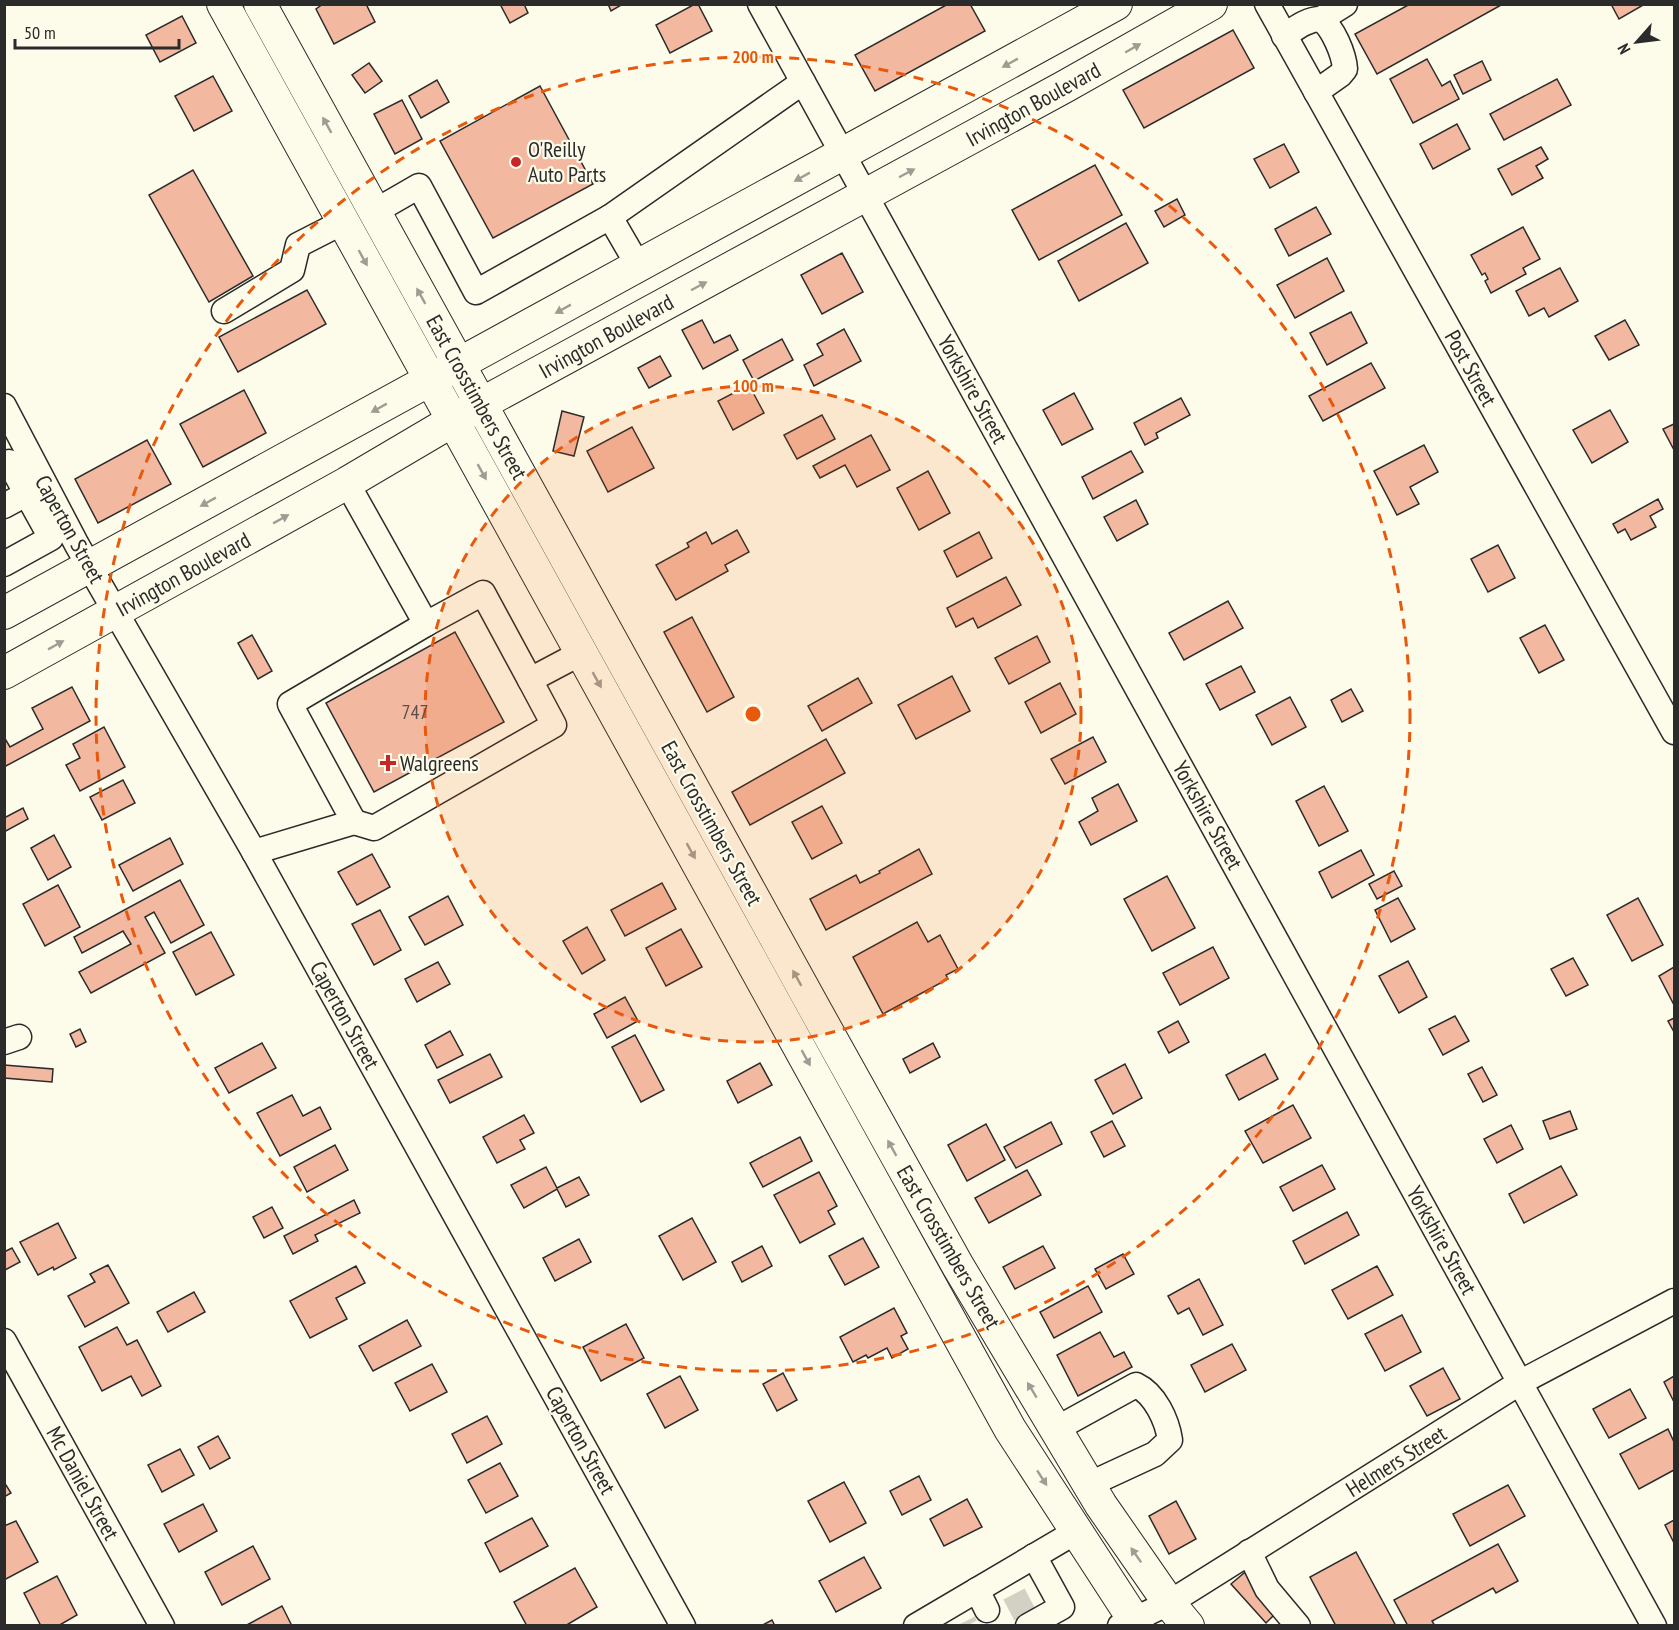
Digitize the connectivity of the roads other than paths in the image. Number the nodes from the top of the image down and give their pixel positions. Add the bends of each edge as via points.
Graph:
1 (224, 4) edge
2 (260, 4) edge
3 (760, 4) edge
4 (1116, 4) edge
5 (1211, 4) edge
6 (1267, 4) edge
7 (1345, 4) edge
8 (1321, 19) junction
9 (1284, 36) junction
10 (1041, 46) junction
11 (289, 56) junction
12 (260, 70) junction
13 (803, 82) junction
14 (1064, 87) junction
15 (1316, 92) junction
16 (843, 155) junction
17 (866, 195) junction
18 (375, 212) junction
19 (610, 217) junction
20 (343, 222) junction
21 (639, 267) junction
22 (660, 307) junction
23 (224, 311) dead end
24 (459, 365) junction
25 (430, 381) junction
26 (481, 404) junction
27 (4, 405) edge
28 (454, 421) junction
29 (14, 459) edge
30 (346, 483) junction
31 (26, 494) junction
32 (4, 506) edge
33 (4, 564) edge
34 (90, 567) junction
35 (7, 606) edge
36 (116, 611) junction
37 (426, 624) junction
38 (608, 634) junction
39 (580, 651) junction
40 (4, 673) edge
41 (530, 680) junction
42 (1674, 732) edge
43 (354, 822) junction
44 (254, 852) junction
45 (816, 1014) junction
46 (788, 1026) junction
47 (958, 1266) junction
48 (930, 1284) junction
49 (1674, 1301) edge
50 (4, 1341) edge
51 (1521, 1382) junction
52 (1056, 1429) junction
53 (1088, 1485) junction
54 (1077, 1532) junction
55 (1249, 1552) junction
56 (1034, 1556) junction
57 (1020, 1607) edge
58 (1178, 1614) edge
59 (928, 1622) edge
60 (1131, 1624) edge
61 (162, 1626) edge
62 (683, 1626) edge
63 (1298, 1626) edge
64 (1654, 1626) edge

1 - 12 main road, East Crosstimbers Street
2 - 11 main road, East Crosstimbers Street
3 - 13 street, Yorkshire Street
4 - 10 main road, Irvington Boulevard
14 -> 5 main road, Irvington Boulevard
6 - 9 street, Post Street
7 - 8 street
8 - 9 street via 1301,24
8 - 15 street via 1345,61 1345,69
9 - 15 street, Post Street
10 - 14 main road
10 -> 16 main road, Irvington Boulevard
11 - 12 main road
18 -> 11 main road, East Crosstimbers Street
12 - 20 main road, East Crosstimbers Street
13 - 16 street, Yorkshire Street
13 - 19 street
17 -> 14 main road, Irvington Boulevard
15 - 42 street, Post Street
16 - 17 street, Yorkshire Street
16 -> 21 main road, Irvington Boulevard
22 -> 17 main road, Irvington Boulevard
17 - 51 street, Yorkshire Street
18 - 19 street via 419,186 477,292
24 -> 18 main road, East Crosstimbers Street
19 - 21 street
20 - 23 street via 298,245 292,270
20 -> 25 main road, East Crosstimbers Street
21 - 22 main road
21 -> 24 main road, Irvington Boulevard
22 - 26 main road, Irvington Boulevard
24 - 25 main road, Irvington Boulevard
24 - 26 main road, East Crosstimbers Street
25 - 28 main road, East Crosstimbers Street
25 -> 34 main road, Irvington Boulevard
26 - 28 main road, Irvington Boulevard
26 - 38 main road, East Crosstimbers Street
27 - 29 street, Caperton Street
28 - 30 main road, Irvington Boulevard
28 -> 39 main road, East Crosstimbers Street
29 - 31 street
29 - 34 street, Caperton Street
36 -> 30 main road, Irvington Boulevard
30 - 37 street
31 - 32 street
31 - 33 street via 51,538
34 - 35 main road, Irvington Boulevard
34 - 36 street, Caperton Street
40 -> 36 main road, Irvington Boulevard
36 - 44 street, Caperton Street
37 - 41 street via 483,593
37 - 43 street via 290,704
38 - 39 main road
45 -> 38 main road, East Crosstimbers Street
39 - 41 street
39 -> 46 main road, East Crosstimbers Street
41 - 43 street via 554,725 374,828
43 - 44 street
44 - 62 street, Caperton Street
45 - 46 main road
47 -> 45 main road, East Crosstimbers Street
46 -> 48 main road, East Crosstimbers Street
47 - 48 main road
52 -> 47 main road, East Crosstimbers Street
48 -> 54 main road, East Crosstimbers Street via 1010,1429
49 - 51 street, Helmers Street
50 - 61 street, Mc Daniel Street
51 - 55 street, Helmers Street
51 - 64 street, Yorkshire Street
52 - 53 main road, East Crosstimbers Street
52 - 53 street via 1136,1385 1146,1390 1167,1424 1170,1440 1155,1454
58 -> 53 main road, East Crosstimbers Street
54 - 56 street
54 - 60 main road, East Crosstimbers Street
55 - 58 street, Helmers Street
55 - 63 street via 1267,1589
56 - 57 street
56 - 57 street via 1062,1607
57 - 59 street via 982,1600 959,1613
58 - 60 street, Helmers Street

